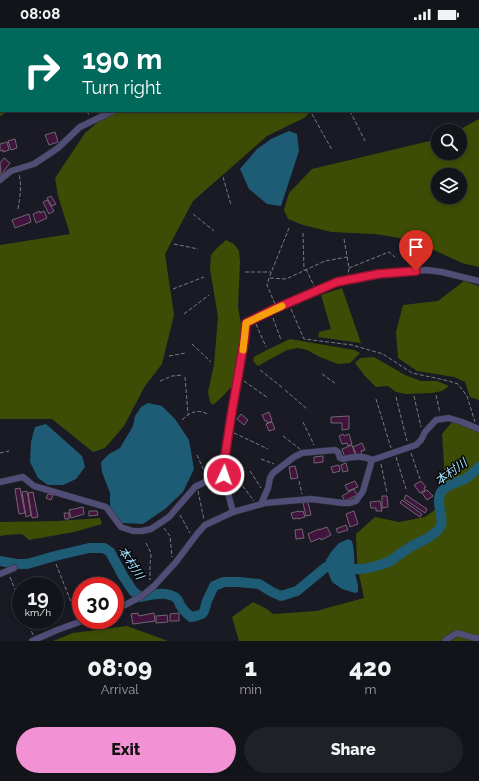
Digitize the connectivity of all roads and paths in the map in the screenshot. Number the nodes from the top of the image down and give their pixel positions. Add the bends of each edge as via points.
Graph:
1 (87, 112) edge
2 (111, 112) edge
3 (351, 112) edge
4 (312, 114) dead end
5 (90, 118) dead end
6 (366, 141) dead end
7 (332, 150) dead end
8 (18, 171) dead end
9 (223, 177) dead end
10 (0, 180) edge
11 (231, 205) dead end
12 (18, 209) dead end
13 (192, 214) dead end
14 (289, 228) dead end
15 (214, 231) dead end
16 (303, 233) dead end
17 (344, 239) dead end
18 (174, 244) dead end
19 (198, 248) dead end
20 (347, 257) junction
21 (395, 257) dead end
22 (349, 268) junction
23 (306, 270) junction
24 (304, 271) junction
25 (245, 272) dead end
26 (271, 272) junction
27 (204, 277) dead end
28 (347, 277) dead end
29 (269, 278) junction
30 (479, 281) edge
31 (315, 288) dead end
32 (173, 289) dead end
33 (210, 294) dead end
34 (288, 303) junction
35 (276, 307) dead end
36 (184, 314) dead end
37 (271, 314) dead end
38 (255, 321) dead end
39 (281, 340) dead end
40 (192, 344) dead end
41 (266, 347) dead end
42 (186, 353) dead end
43 (168, 356) dead end
44 (211, 362) dead end
45 (260, 370) dead end
46 (322, 374) dead end
47 (182, 375) dead end
48 (185, 377) dead end
49 (241, 379) dead end
50 (160, 381) dead end
51 (336, 384) dead end
52 (282, 388) dead end
53 (285, 390) dead end
54 (436, 395) dead end
55 (414, 396) dead end
56 (396, 397) dead end
57 (268, 398) dead end
58 (376, 399) dead end
59 (308, 409) dead end
60 (188, 414) junction
61 (208, 414) dead end
62 (441, 416) dead end
63 (182, 420) dead end
64 (304, 422) dead end
65 (478, 428) edge
66 (422, 431) dead end
67 (233, 432) dead end
68 (283, 436) dead end
69 (408, 444) dead end
70 (391, 448) dead end
71 (268, 449) dead end
72 (316, 449) dead end
73 (9, 451) dead end
74 (303, 451) dead end
75 (411, 452) dead end
76 (0, 453) edge
77 (197, 455) dead end
78 (396, 456) dead end
79 (261, 459) dead end
80 (372, 460) junction
81 (381, 460) dead end
82 (278, 467) dead end
83 (250, 471) dead end
84 (224, 475) junction
85 (207, 478) dead end
86 (420, 479) dead end
87 (299, 480) dead end
88 (239, 481) dead end
89 (0, 482) edge
90 (406, 489) dead end
91 (198, 490) dead end
92 (264, 491) dead end
93 (387, 493) dead end
94 (302, 495) dead end
95 (254, 501) dead end
96 (261, 504) junction
97 (233, 512) junction
98 (179, 513) dead end
99 (205, 522) dead end
100 (164, 527) dead end
101 (191, 535) dead end
102 (146, 543) dead end
103 (172, 561) dead end
104 (56, 564) dead end
105 (14, 568) dead end
106 (0, 574) edge
107 (10, 577) dead end
108 (12, 582) edge
109 (150, 583) dead end
110 (72, 604) edge
111 (124, 605) edge
112 (72, 625) edge
113 (33, 638) edge
114 (479, 638) edge
115 (445, 641) edge

1 - 5 path
2 - 10 street via 80,127 58,148 34,164 11,171
3 - 6 path
4 - 7 path
8 - 12 path via 21,188
9 - 11 path
13 - 15 path
14 - 26 path
16 - 24 path
17 - 20 path
18 - 19 path
20 - 22 path
20 - 23 path via 325,261
21 - 22 path via 389,252
22 - 28 path
23 - 24 path
23 - 31 path
24 - 29 path via 286,279
25 - 26 path
26 - 29 path
27 - 32 path
29 - 35 path via 267,285
30 - 34 street via 427,270 378,274 337,282
33 - 36 path
34 - 65 path via 304,338 352,345 383,354 412,373 458,384 467,396
34 - 84 street via 246,323
37 - 39 path
38 - 41 path
40 - 44 path
42 - 43 path
45 - 52 path
46 - 51 path
47 - 50 path
48 - 60 path
49 - 57 path
53 - 59 path
54 - 62 path
55 - 66 path
56 - 69 path
58 - 70 path
60 - 61 path via 196,411
60 - 63 path
64 - 72 path
65 - 80 street via 449,418 436,420 416,445
67 - 71 path
68 - 74 path
73 - 76 path
75 - 86 path
77 - 85 path
78 - 90 path
79 - 82 path
80 - 96 street via 363,490 356,500 350,503 311,499
80 - 96 street via 361,456 343,459 335,450 302,453 273,473
81 - 93 path
83 - 92 path
84 - 89 street via 195,487 169,517 151,529 142,531 121,527 106,507 34,486 23,477
84 - 97 street
87 - 94 path
88 - 95 path
91 - 99 path
96 - 97 street
97 - 111 street via 205,525 160,581 142,596
98 - 101 path
100 - 103 path via 170,536
102 - 109 path via 151,556
104 - 110 path
105 - 106 street
107 - 108 path
112 - 113 street
114 - 115 street via 457,633

